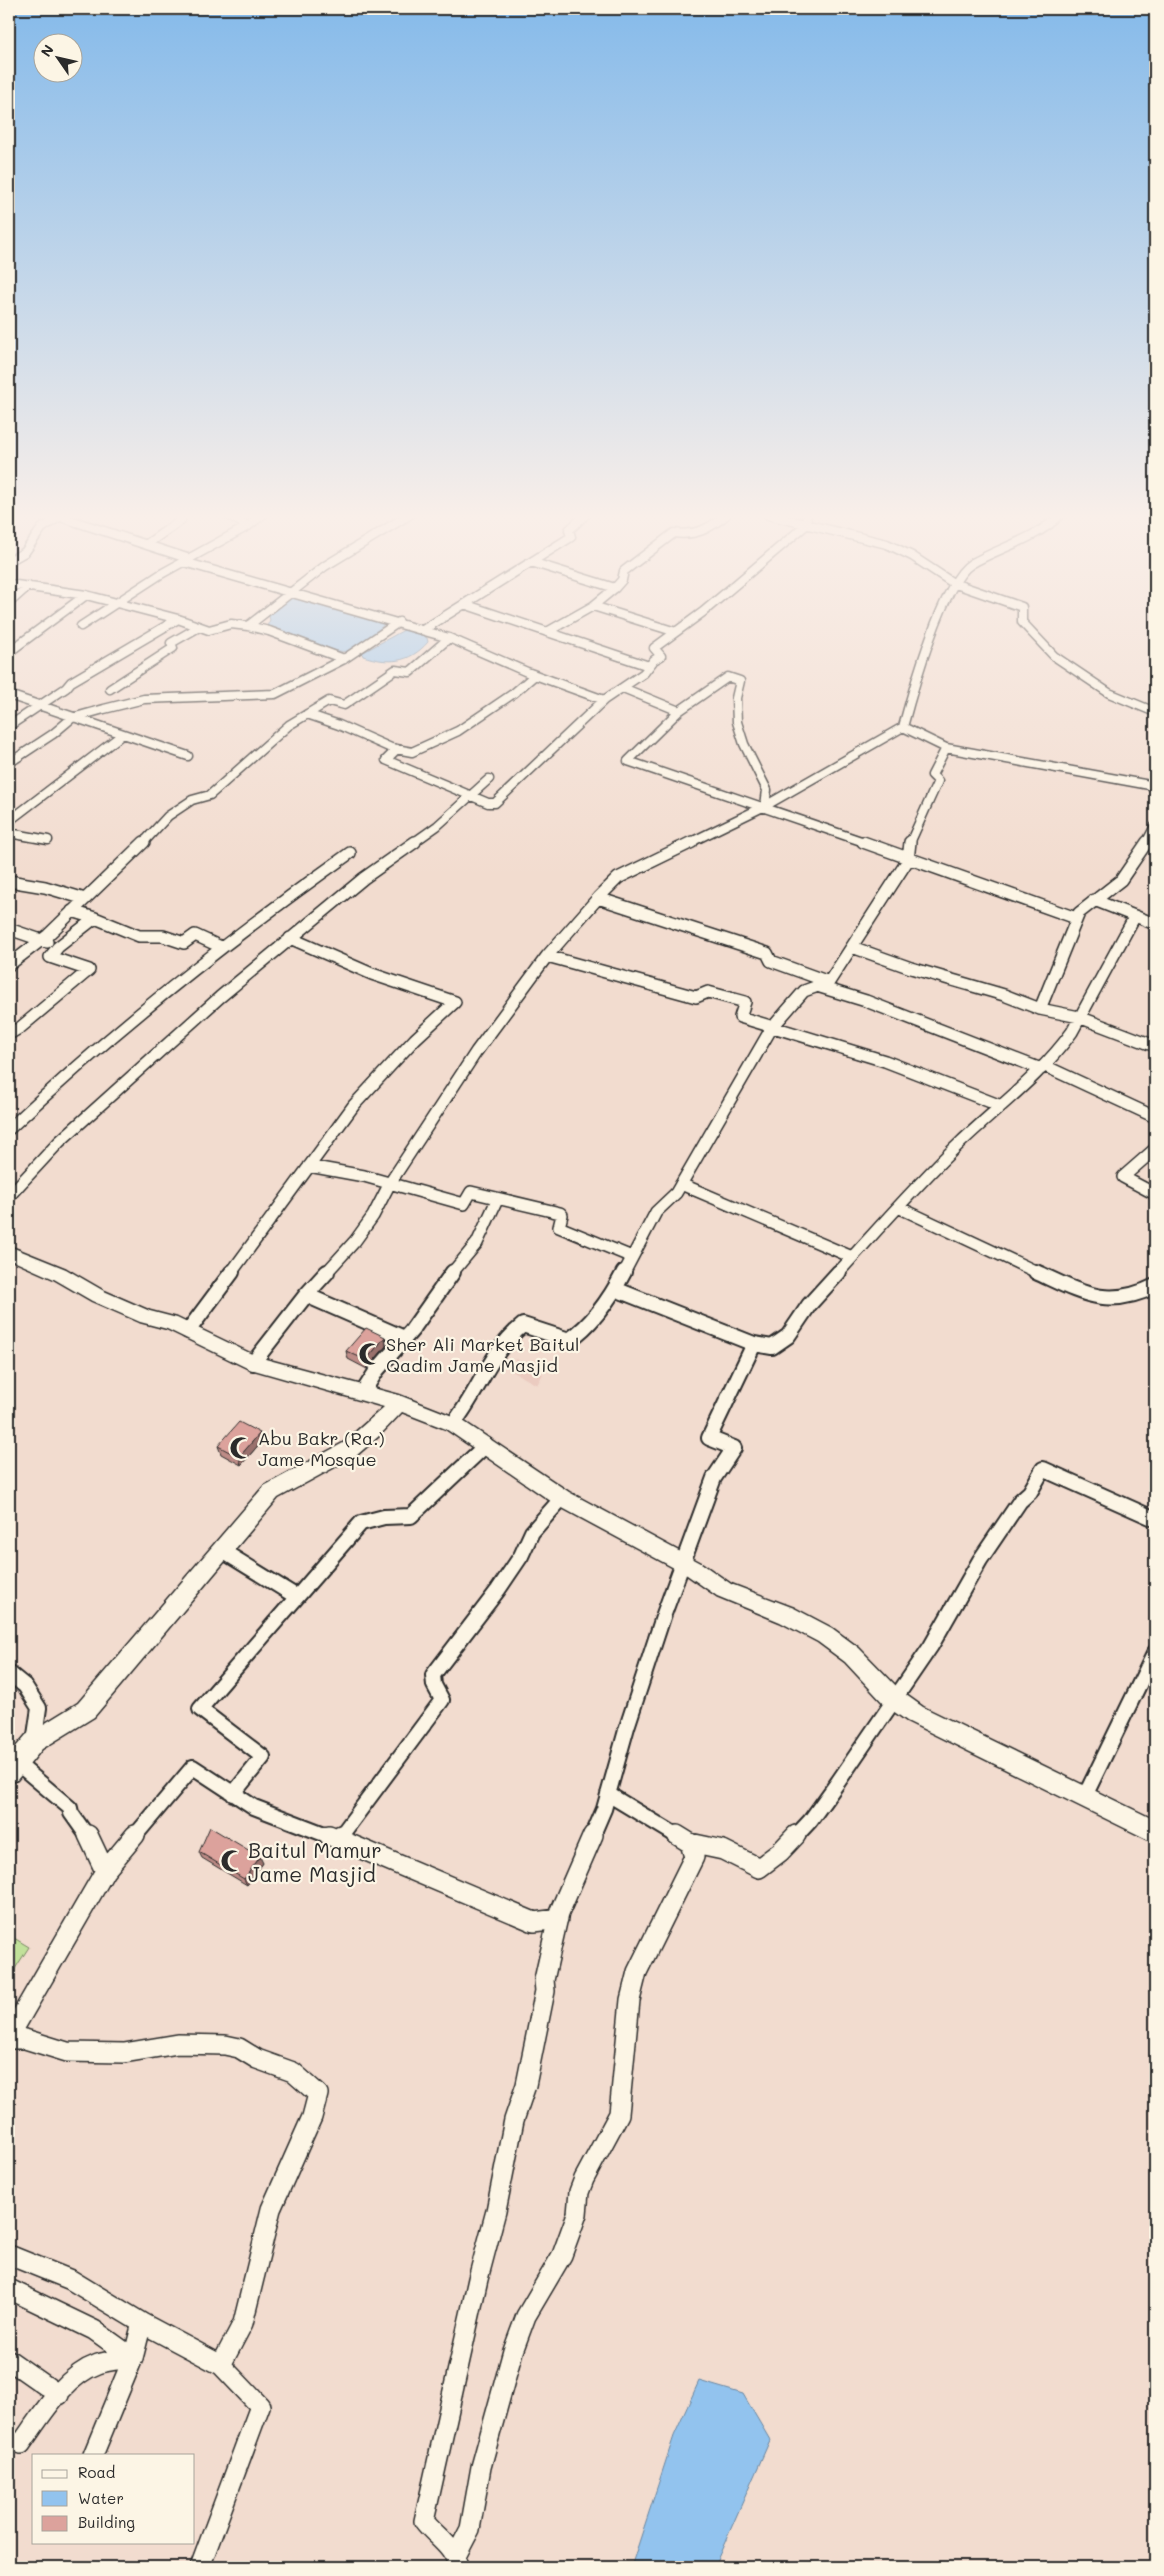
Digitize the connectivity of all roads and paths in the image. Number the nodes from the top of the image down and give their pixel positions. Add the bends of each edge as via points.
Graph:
1 (32, 635) edge
2 (150, 635) edge
3 (185, 635) edge
4 (278, 635) edge
5 (379, 635) edge
6 (440, 635) edge
7 (558, 635) edge
8 (672, 635) edge
9 (932, 635) edge
10 (1034, 635) edge
11 (449, 638) junction
12 (9, 652) edge
13 (344, 659) junction
14 (649, 666) junction
15 (535, 675) junction
16 (623, 688) junction
17 (110, 689) dead end
18 (9, 695) edge
19 (604, 700) junction
20 (39, 706) junction
21 (679, 711) junction
22 (1155, 712) edge
23 (307, 714) junction
24 (72, 718) junction
25 (9, 726) edge
26 (902, 727) junction
27 (123, 734) junction
28 (946, 748) junction
29 (397, 749) junction
30 (188, 756) dead end
31 (9, 763) edge
32 (489, 779) dead end
33 (1155, 786) edge
34 (471, 796) junction
35 (765, 806) junction
36 (9, 821) edge
37 (1154, 831) edge
38 (9, 833) edge
39 (48, 840) dead end
40 (350, 853) dead end
41 (908, 860) junction
42 (9, 881) edge
43 (598, 898) junction
44 (85, 899) junction
45 (1094, 900) junction
46 (72, 911) junction
47 (1135, 916) junction
48 (95, 918) junction
49 (1076, 918) junction
50 (1155, 924) edge
51 (9, 929) edge
52 (290, 938) junction
53 (41, 940) junction
54 (58, 947) junction
55 (221, 947) junction
56 (852, 947) junction
57 (547, 956) junction
58 (9, 965) edge
59 (829, 982) junction
60 (817, 986) junction
61 (1040, 1009) junction
62 (1079, 1017) junction
63 (771, 1029) junction
64 (9, 1034) edge
65 (1155, 1046) edge
66 (1043, 1068) junction
67 (1001, 1106) junction
68 (1155, 1117) edge
69 (9, 1129) edge
70 (1155, 1149) edge
71 (309, 1166) junction
72 (390, 1183) junction
73 (681, 1184) junction
74 (1155, 1194) edge
75 (9, 1196) edge
76 (497, 1200) junction
77 (898, 1207) junction
78 (9, 1252) edge
79 (632, 1257) junction
80 (852, 1257) junction
81 (1155, 1286) edge
82 (615, 1289) junction
83 (306, 1295) junction
84 (188, 1331) junction
85 (404, 1338) junction
86 (754, 1344) junction
87 (253, 1362) junction
88 (363, 1392) junction
89 (399, 1403) junction
90 (453, 1424) junction
91 (486, 1444) junction
92 (562, 1498) junction
93 (1155, 1519) edge
94 (221, 1550) junction
95 (682, 1564) junction
96 (297, 1597) junction
97 (1155, 1652) edge
98 (9, 1673) edge
99 (894, 1698) junction
100 (34, 1742) junction
101 (13, 1767) edge
102 (233, 1794) junction
103 (608, 1794) junction
104 (1084, 1798) junction
105 (1155, 1832) edge
106 (338, 1839) junction
107 (690, 1843) junction
108 (106, 1871) junction
109 (558, 1919) junction
110 (9, 2038) edge
111 (9, 2255) edge
112 (9, 2289) edge
113 (142, 2322) junction
114 (133, 2358) junction
115 (9, 2360) edge
116 (221, 2364) junction
117 (59, 2395) junction
118 (9, 2441) edge
119 (93, 2454) edge
120 (457, 2561) edge
121 (200, 2567) edge

1 - 12 street
2 - 20 street via 71,682
3 - 17 street via 171,643 173,648
4 - 13 street
5 - 13 street
6 - 11 street
7 - 14 street
8 - 14 street via 654,648 661,656
9 - 26 street
10 - 22 street via 1054,656 1109,693
11 - 15 street
11 - 23 street via 410,672 395,670 344,704 329,701
13 - 24 street via 268,696 257,693 144,699
14 - 16 street
15 - 19 street
15 - 29 street via 453,734 412,752
16 - 19 street
16 - 21 street
18 - 20 street
19 - 34 street via 495,803
20 - 24 street
20 - 25 street
21 - 35 street via 728,677 740,681 736,698 737,722 767,790
21 - 35 street via 628,761
23 - 29 street
23 - 44 street via 210,795 192,800 168,816
24 - 27 street
24 - 31 street
26 - 28 street
26 - 35 street
27 - 30 street
27 - 36 street
28 - 33 street
28 - 41 street via 932,775 938,782 916,830 907,854
29 - 34 street via 386,760
32 - 34 street
34 - 52 street via 437,826 364,878
35 - 41 street
35 - 43 street via 618,878
37 - 45 street via 1121,880
38 - 39 street
40 - 55 street
41 - 49 street
41 - 56 street
42 - 44 street
43 - 57 street
43 - 59 street via 767,953 771,961
44 - 46 street
45 - 47 street
45 - 49 street
46 - 48 street
46 - 53 street
47 - 50 street
47 - 62 street
48 - 54 street
48 - 55 street via 139,936 163,936 184,943 195,935
49 - 61 street
51 - 53 street
52 - 71 street via 372,974 455,1002 415,1039 354,1105
52 - 75 street via 151,1058 34,1167
53 - 54 street
53 - 58 street
54 - 64 street via 50,957 89,970
55 - 69 street via 105,1040
56 - 59 street
56 - 61 street
57 - 63 street via 696,997 708,992 745,1002 740,1017
57 - 72 street via 476,1052
59 - 60 street
60 - 63 street via 804,991
60 - 66 street
61 - 62 street
62 - 65 street
62 - 66 street via 1075,1030
63 - 67 street via 847,1048
63 - 73 street
66 - 67 street
66 - 68 street
67 - 77 street
70 - 74 street via 1123,1177
71 - 72 street
71 - 84 street
72 - 76 street via 464,1204 471,1192
72 - 83 street via 355,1241
73 - 79 street via 656,1212
73 - 80 street
76 - 79 street via 560,1213 559,1227
76 - 85 street via 478,1243 446,1280
77 - 80 street
77 - 81 street via 1086,1295 1118,1300 1136,1296
78 - 84 street via 60,1274 98,1296
79 - 82 street
80 - 86 street via 809,1305 788,1336 772,1347
82 - 86 street
82 - 90 street via 583,1331 569,1340 523,1324 509,1333 466,1410
83 - 85 street
83 - 87 street
84 - 87 street
85 - 88 street
86 - 95 street via 709,1438 734,1448 714,1478
87 - 88 street
88 - 89 street
89 - 90 street
89 - 94 street via 354,1446 320,1466 289,1478 271,1492
90 - 91 street
91 - 92 street
91 - 96 street via 411,1516 384,1517 361,1523
92 - 95 street
92 - 106 street via 532,1532 521,1556 498,1590 433,1675 442,1700
93 - 99 street via 1043,1469 984,1554 931,1646
94 - 96 street
94 - 100 street via 86,1710
95 - 99 street via 724,1590 787,1614 825,1635 852,1654
95 - 103 street
96 - 102 street via 200,1709 263,1757
97 - 104 street
98 - 100 street via 24,1686 39,1708
99 - 104 street via 915,1714
99 - 107 street via 810,1821 759,1868 723,1850
100 - 101 street
101 - 108 street via 70,1808
102 - 106 street via 254,1807
102 - 108 street via 193,1767
103 - 107 street
103 - 109 street
104 - 105 street
106 - 109 street via 534,1922
107 - 120 street via 694,1857 637,1972 630,2000 619,2114 584,2179 577,2214 562,2255 526,2316 512,2351 481,2467 470,2529
108 - 110 street
109 - 120 street via 526,2085 514,2120 496,2212 424,2521 436,2536 450,2545
110 - 116 street via 25,2039 67,2052 124,2053 178,2044 225,2045 293,2072 318,2094 312,2117 271,2209 243,2323
111 - 113 street via 71,2280
112 - 114 street via 94,2330
113 - 114 street
113 - 116 street
114 - 117 street via 97,2364
114 - 119 street
115 - 117 street
116 - 121 street via 260,2406
117 - 118 street via 21,2444

